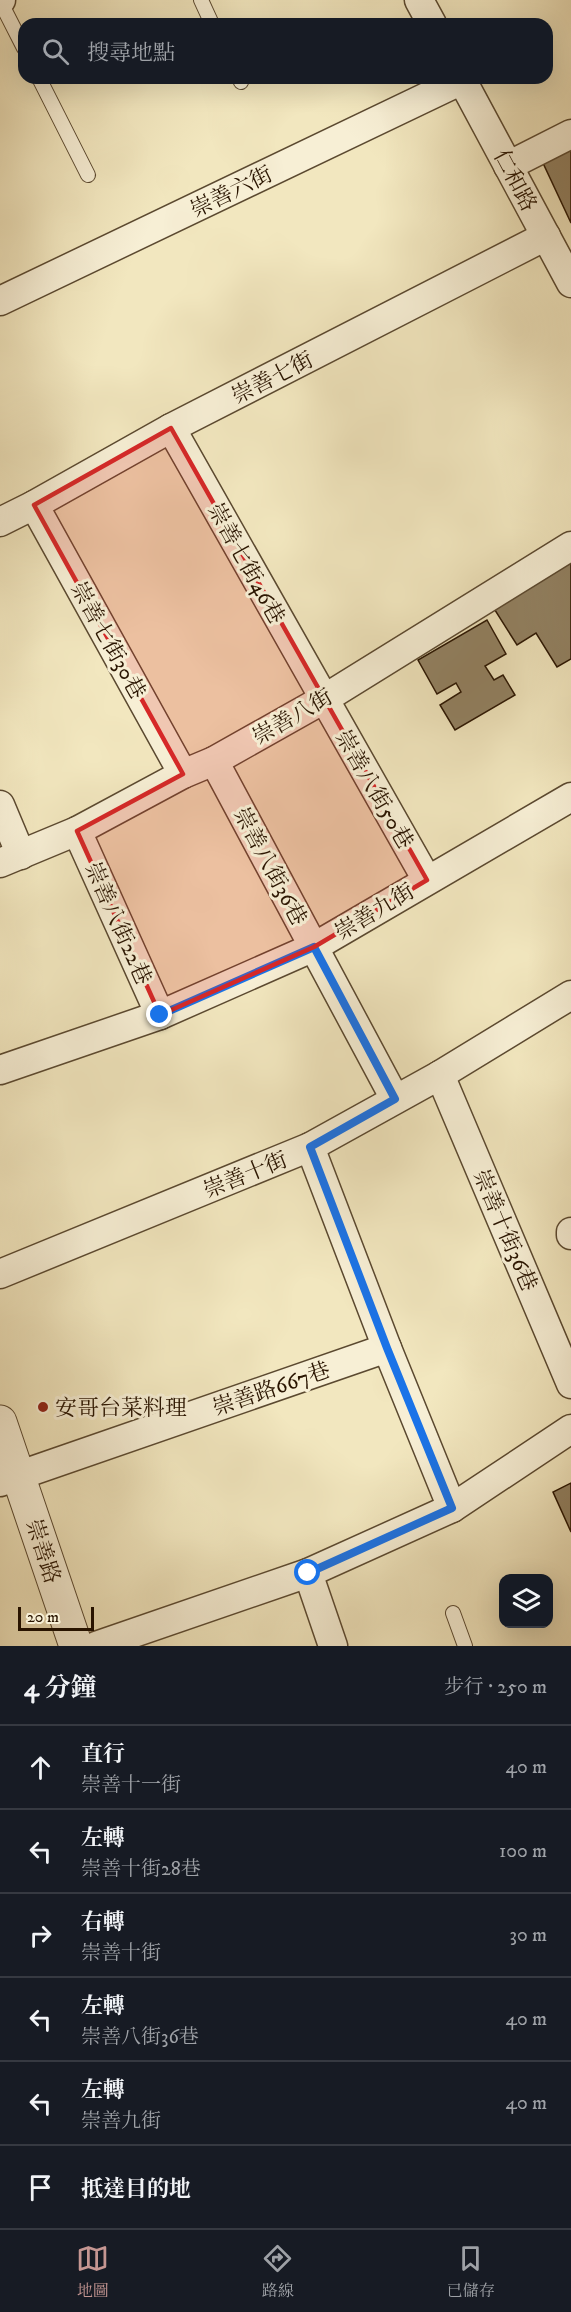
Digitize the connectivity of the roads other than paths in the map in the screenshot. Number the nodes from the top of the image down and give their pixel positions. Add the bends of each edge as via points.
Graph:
1 (201, 0) edge
2 (419, 0) edge
3 (0, 1) edge
4 (209, 18) edge
5 (429, 18) edge
6 (18, 36) edge
7 (42, 84) edge
8 (451, 84) edge
9 (464, 84) edge
10 (571, 134) edge
11 (508, 166) junction
12 (88, 175) dead end
13 (546, 236) junction
14 (571, 283) edge
15 (0, 302) edge
16 (171, 428) junction
17 (34, 505) junction
18 (0, 522) edge
19 (571, 546) edge
20 (324, 699) junction
21 (214, 761) junction
22 (183, 774) junction
23 (571, 797) edge
24 (0, 806) edge
25 (77, 831) junction
26 (11, 859) edge
27 (427, 880) junction
28 (314, 947) junction
29 (571, 995) edge
30 (160, 1015) junction
31 (0, 1070) edge
32 (440, 1075) junction
33 (395, 1099) junction
34 (310, 1147) junction
35 (0, 1274) edge
36 (387, 1348) junction
37 (571, 1384) edge
38 (0, 1422) edge
39 (571, 1429) edge
40 (9, 1479) edge
41 (452, 1508) junction
42 (308, 1573) junction
43 (453, 1613) dead end
44 (76, 1646) edge
45 (96, 1646) edge
46 (333, 1646) edge
47 (465, 1646) edge

1 - 4 lane
2 - 5 street
3 - 6 lane
7 - 12 lane
8 - 15 street, 崇善六街
9 - 11 street, 仁和路
10 - 11 street
11 - 13 street, 仁和路
13 - 14 street, 仁和路
13 - 16 street, 崇善七街
16 - 17 street, 崇善七街
16 - 20 street, 崇善七街46巷
17 - 18 street, 崇善七街
17 - 22 street, 崇善七街30巷
19 - 20 street, 崇善八街
20 - 21 street, 崇善八街
20 - 27 street, 崇善八街50巷
21 - 22 street, 崇善八街
21 - 28 street, 崇善八街36巷
22 - 25 street, 崇善八街
23 - 27 street, 崇善九街
24 - 26 street
25 - 26 street, 崇善八街
25 - 30 street, 崇善八街22巷
27 - 28 street, 崇善九街
28 - 30 street, 崇善九街
28 - 33 street, 崇善八街36巷
29 - 32 street, 崇善十街
30 - 31 street, 崇善九街
32 - 33 street, 崇善十街
32 - 37 street, 崇善十街36巷
33 - 34 street, 崇善十街
34 - 35 street, 崇善十街
34 - 36 street
36 - 40 street, 崇善路667巷
36 - 41 street
38 - 40 street, 崇善路
39 - 41 street
40 - 44 street, 崇善路
41 - 42 street
42 - 45 street
42 - 46 street
43 - 47 lane

